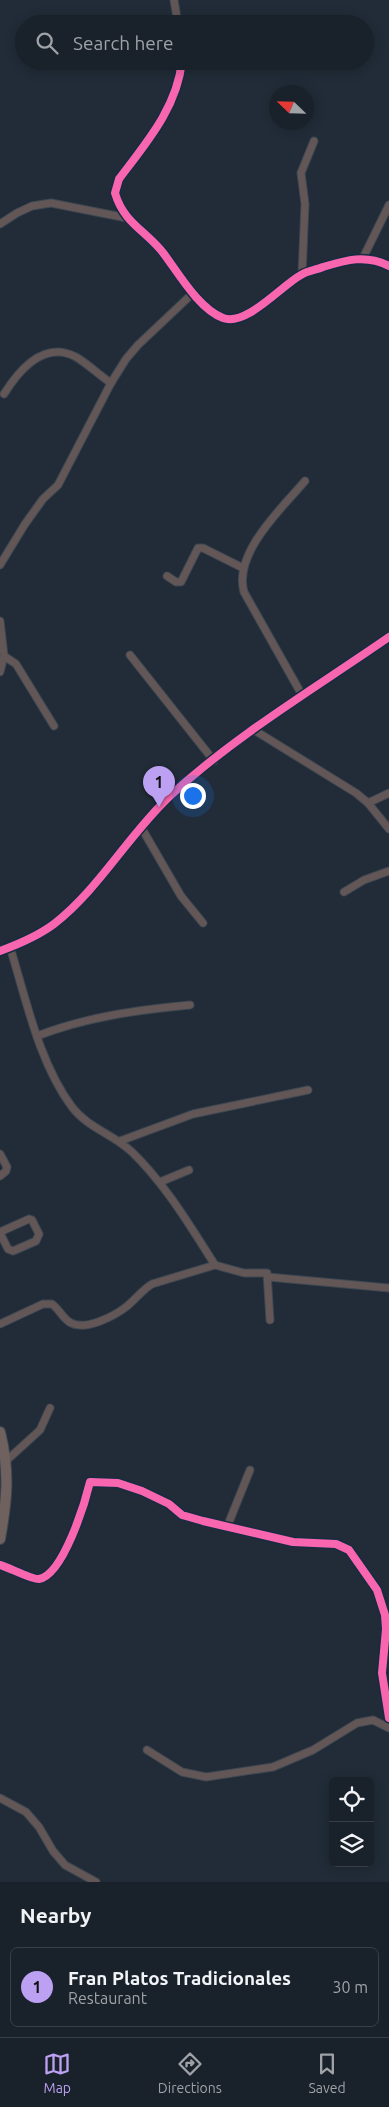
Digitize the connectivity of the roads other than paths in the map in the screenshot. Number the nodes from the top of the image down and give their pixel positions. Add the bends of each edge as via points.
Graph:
1 (174, 0) edge
2 (176, 15) edge
3 (181, 70) edge
4 (314, 141) dead end
5 (389, 205) edge
6 (127, 218) junction
7 (0, 224) edge
8 (363, 258) junction
9 (389, 266) edge
10 (302, 274) junction
11 (192, 294) junction
12 (111, 383) junction
13 (4, 394) dead end
14 (305, 481) dead end
15 (0, 565) edge
16 (243, 568) junction
17 (167, 576) dead end
18 (0, 621) edge
19 (389, 637) edge
20 (130, 654) dead end
21 (4, 656) junction
22 (0, 672) edge
23 (302, 695) junction
24 (54, 726) dead end
25 (254, 730) junction
26 (214, 761) junction
27 (389, 793) edge
28 (368, 803) junction
29 (141, 827) junction
30 (389, 829) edge
31 (389, 871) edge
32 (344, 892) dead end
33 (203, 923) dead end
34 (10, 948) junction
35 (0, 951) edge
36 (190, 1005) dead end
37 (37, 1036) junction
38 (308, 1090) dead end
39 (120, 1141) junction
40 (0, 1154) edge
41 (189, 1170) dead end
42 (0, 1176) edge
43 (160, 1182) junction
44 (0, 1233) edge
45 (215, 1266) junction
46 (268, 1277) junction
47 (389, 1288) edge
48 (270, 1320) dead end
49 (0, 1324) edge
50 (50, 1408) dead end
51 (0, 1432) edge
52 (6, 1461) junction
53 (250, 1470) dead end
54 (228, 1527) junction
55 (0, 1539) edge
56 (0, 1565) edge
57 (389, 1718) edge
58 (389, 1728) edge
59 (147, 1750) dead end
60 (0, 1798) edge
61 (96, 1882) edge

1 - 2 street
3 - 6 street via 171,103 116,187 116,198
4 - 10 street via 301,173 305,198
5 - 8 street
6 - 7 street via 51,203 24,209
6 - 11 street via 163,252
8 - 9 street
8 - 10 street
10 - 11 street via 259,307 232,319 216,314
11 - 12 street via 138,346
12 - 13 street via 76,357 63,352 49,352 28,364
12 - 15 street via 58,485 43,499
14 - 16 street via 263,530
16 - 17 street via 198,548 181,582
16 - 23 street via 241,582 244,592
18 - 21 street
19 - 23 street
20 - 26 street
21 - 22 street
21 - 24 street via 16,664
23 - 25 street
25 - 26 street
25 - 28 street
26 - 29 street via 172,795
27 - 28 street
28 - 30 street
29 - 33 street via 181,896
29 - 34 street via 73,907 54,924
31 - 32 street
34 - 35 street
34 - 37 street
36 - 37 street via 136,1010 71,1023
37 - 39 street via 72,1107 86,1123
38 - 39 street via 193,1114
39 - 43 street
40 - 42 street via 7,1167
41 - 43 street
43 - 45 street
44 - 44 street via 29,1219 39,1234 36,1241 14,1251 8,1249
45 - 46 street via 244,1273 267,1273
45 - 49 street via 152,1284 126,1307 85,1325 74,1325 64,1319 52,1304 43,1304
46 - 47 street
46 - 48 street
50 - 52 street via 40,1430
51 - 52 main road
52 - 55 main road via 7,1498
53 - 54 street
54 - 56 street via 182,1514 170,1504 118,1483 90,1482 79,1522 56,1565 45,1577 35,1579
54 - 57 street via 293,1542 343,1545 354,1554 377,1590 385,1615 382,1673
58 - 59 street via 373,1720 357,1723 313,1750 273,1767 206,1777 182,1772
60 - 61 street via 26,1812 65,1865

